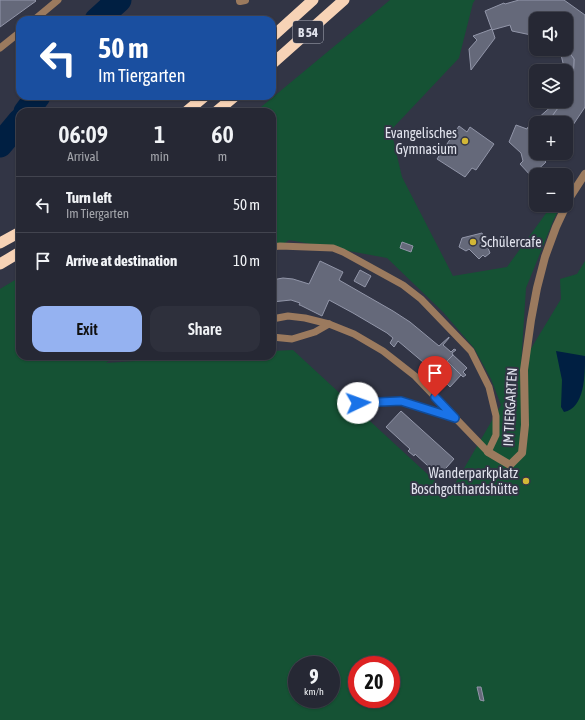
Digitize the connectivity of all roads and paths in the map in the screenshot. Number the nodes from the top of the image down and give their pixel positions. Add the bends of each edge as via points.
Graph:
1 (58, 0) edge
2 (313, 0) edge
3 (344, 0) edge
4 (39, 16) edge
5 (276, 33) edge
6 (16, 35) edge
7 (0, 48) edge
8 (276, 60) edge
9 (200, 100) edge
10 (230, 100) edge
11 (190, 108) edge
12 (221, 108) edge
13 (585, 174) edge
14 (16, 234) edge
15 (0, 244) edge
16 (276, 246) edge
17 (16, 254) edge
18 (0, 264) edge
19 (276, 318) edge
20 (329, 324) junction
21 (276, 338) edge
22 (358, 403) dead end
23 (455, 418) junction
24 (488, 452) junction

1 - 4 lane
2 - 5 highway, B 54
3 - 8 highway, B 54
6 - 7 lane
9 - 11 highway
10 - 12 highway
13 - 24 street, IM TIERGARTEN via 570,197 556,227 544,257 537,288 524,370 525,425 522,453 510,465
14 - 15 highway
16 - 24 lane via 333,248 404,285 421,299 471,351 489,387 496,416 496,435
17 - 18 highway
19 - 20 lane, IM TIERGARTEN via 288,316
20 - 21 lane via 292,340
20 - 23 lane, IM TIERGARTEN via 354,334 383,351 415,376
22 - 23 lane via 401,401
23 - 24 lane, IM TIERGARTEN

